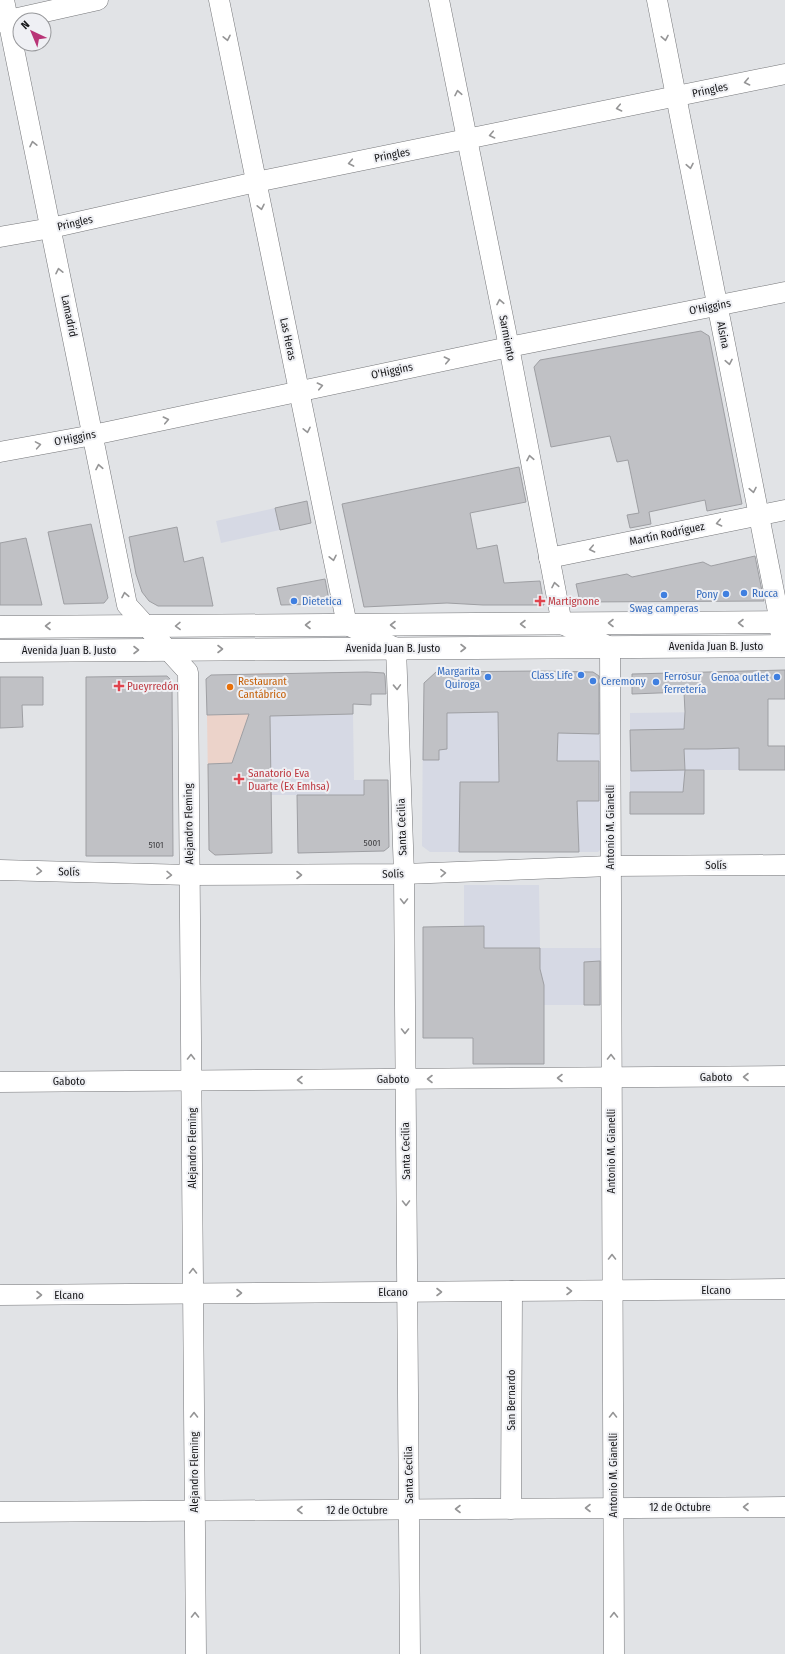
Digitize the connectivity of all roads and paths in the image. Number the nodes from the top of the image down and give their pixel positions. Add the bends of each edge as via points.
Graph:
1 (4, 0) edge
2 (98, 0) edge
3 (219, 0) edge
4 (439, 0) edge
5 (657, 0) edge
6 (4, 21) edge
7 (785, 74) edge
8 (677, 96) junction
9 (467, 140) junction
10 (256, 182) junction
11 (51, 228) junction
12 (0, 237) edge
13 (785, 292) edge
14 (718, 306) junction
15 (509, 346) junction
16 (299, 391) junction
17 (93, 435) junction
18 (0, 452) edge
19 (785, 510) edge
20 (758, 515) junction
21 (549, 558) junction
22 (782, 622) edge
23 (562, 624) junction
24 (347, 625) junction
25 (146, 626) junction
26 (0, 627) edge
27 (783, 646) edge
28 (610, 647) junction
29 (396, 648) junction
30 (168, 650) junction
31 (0, 651) edge
32 (785, 865) edge
33 (610, 866) junction
34 (0, 870) edge
35 (404, 874) junction
36 (189, 875) junction
37 (785, 1076) edge
38 (611, 1078) junction
39 (405, 1079) junction
40 (191, 1081) junction
41 (0, 1082) edge
42 (785, 1290) edge
43 (612, 1291) junction
44 (407, 1292) junction
45 (512, 1292) junction
46 (193, 1294) junction
47 (0, 1295) edge
48 (785, 1507) edge
49 (511, 1508) junction
50 (613, 1508) junction
51 (409, 1509) junction
52 (194, 1511) junction
53 (0, 1512) edge
54 (196, 1654) edge
55 (410, 1654) edge
56 (614, 1654) edge

1 - 6 street, Lamadrid
2 - 6 street
3 -> 10 street, Las Heras
9 -> 4 street, Sarmiento
5 -> 8 street, Alsina
11 -> 6 street, Lamadrid
7 -> 8 street, Pringles
8 -> 9 street, Pringles
8 -> 14 street, Alsina
9 -> 10 street, Pringles
15 -> 9 street, Sarmiento
10 - 11 street, Pringles
10 -> 16 street, Las Heras
11 - 12 street, Pringles
17 -> 11 street, Lamadrid
13 - 14 street, O'Higgins
14 - 15 street, O'Higgins
14 -> 20 street, Alsina
16 -> 15 street, O'Higgins
21 -> 15 street, Sarmiento
17 -> 16 street, O'Higgins
16 -> 24 street, Las Heras
18 -> 17 street, O'Higgins
25 -> 17 street, Lamadrid via 127,605
19 - 20 street, Martín Rodríguez
20 -> 21 street, Martín Rodríguez
20 - 22 street, Alsina
23 -> 21 street, Sarmiento
22 -> 23 main road, Avenida Juan B. Justo
22 - 27 street, Alsina
23 -> 24 main road, Avenida Juan B. Justo
23 - 28 street
24 -> 25 main road, Avenida Juan B. Justo
24 - 29 street
25 -> 26 main road, Avenida Juan B. Justo
25 - 30 street, Alejandro Fleming
27 - 28 main road, Avenida Juan B. Justo
29 -> 28 main road, Avenida Juan B. Justo
28 - 33 street, Antonio M. Gianelli
30 -> 29 main road, Avenida Juan B. Justo
29 -> 35 street, Santa Cecilia
31 -> 30 main road, Avenida Juan B. Justo
30 - 36 street, Alejandro Fleming via 188,672
32 - 33 street, Solís
35 -> 33 street, Solís
38 -> 33 street, Antonio M. Gianelli
34 -> 36 street, Solís
36 -> 35 street, Solís
35 -> 39 street, Santa Cecilia
40 -> 36 street, Alejandro Fleming
37 -> 38 street, Gaboto
38 -> 39 street, Gaboto
43 -> 38 street, Antonio M. Gianelli
39 -> 40 street, Gaboto
39 -> 44 street, Santa Cecilia
40 - 41 street, Gaboto
46 -> 40 street, Alejandro Fleming
42 - 43 street, Elcano
45 -> 43 street, Elcano
50 -> 43 street, Antonio M. Gianelli
44 -> 45 street, Elcano
46 -> 44 street, Elcano
44 - 51 street, Santa Cecilia
45 - 49 street, San Bernardo
47 -> 46 street, Elcano
52 -> 46 street, Alejandro Fleming
48 -> 50 street, 12 de Octubre
50 -> 49 street, 12 de Octubre
49 -> 51 street, 12 de Octubre
56 -> 50 street, Antonio M. Gianelli
51 -> 52 street, 12 de Octubre
51 - 55 street, Santa Cecilia
52 - 53 street, 12 de Octubre
54 -> 52 street, Alejandro Fleming

